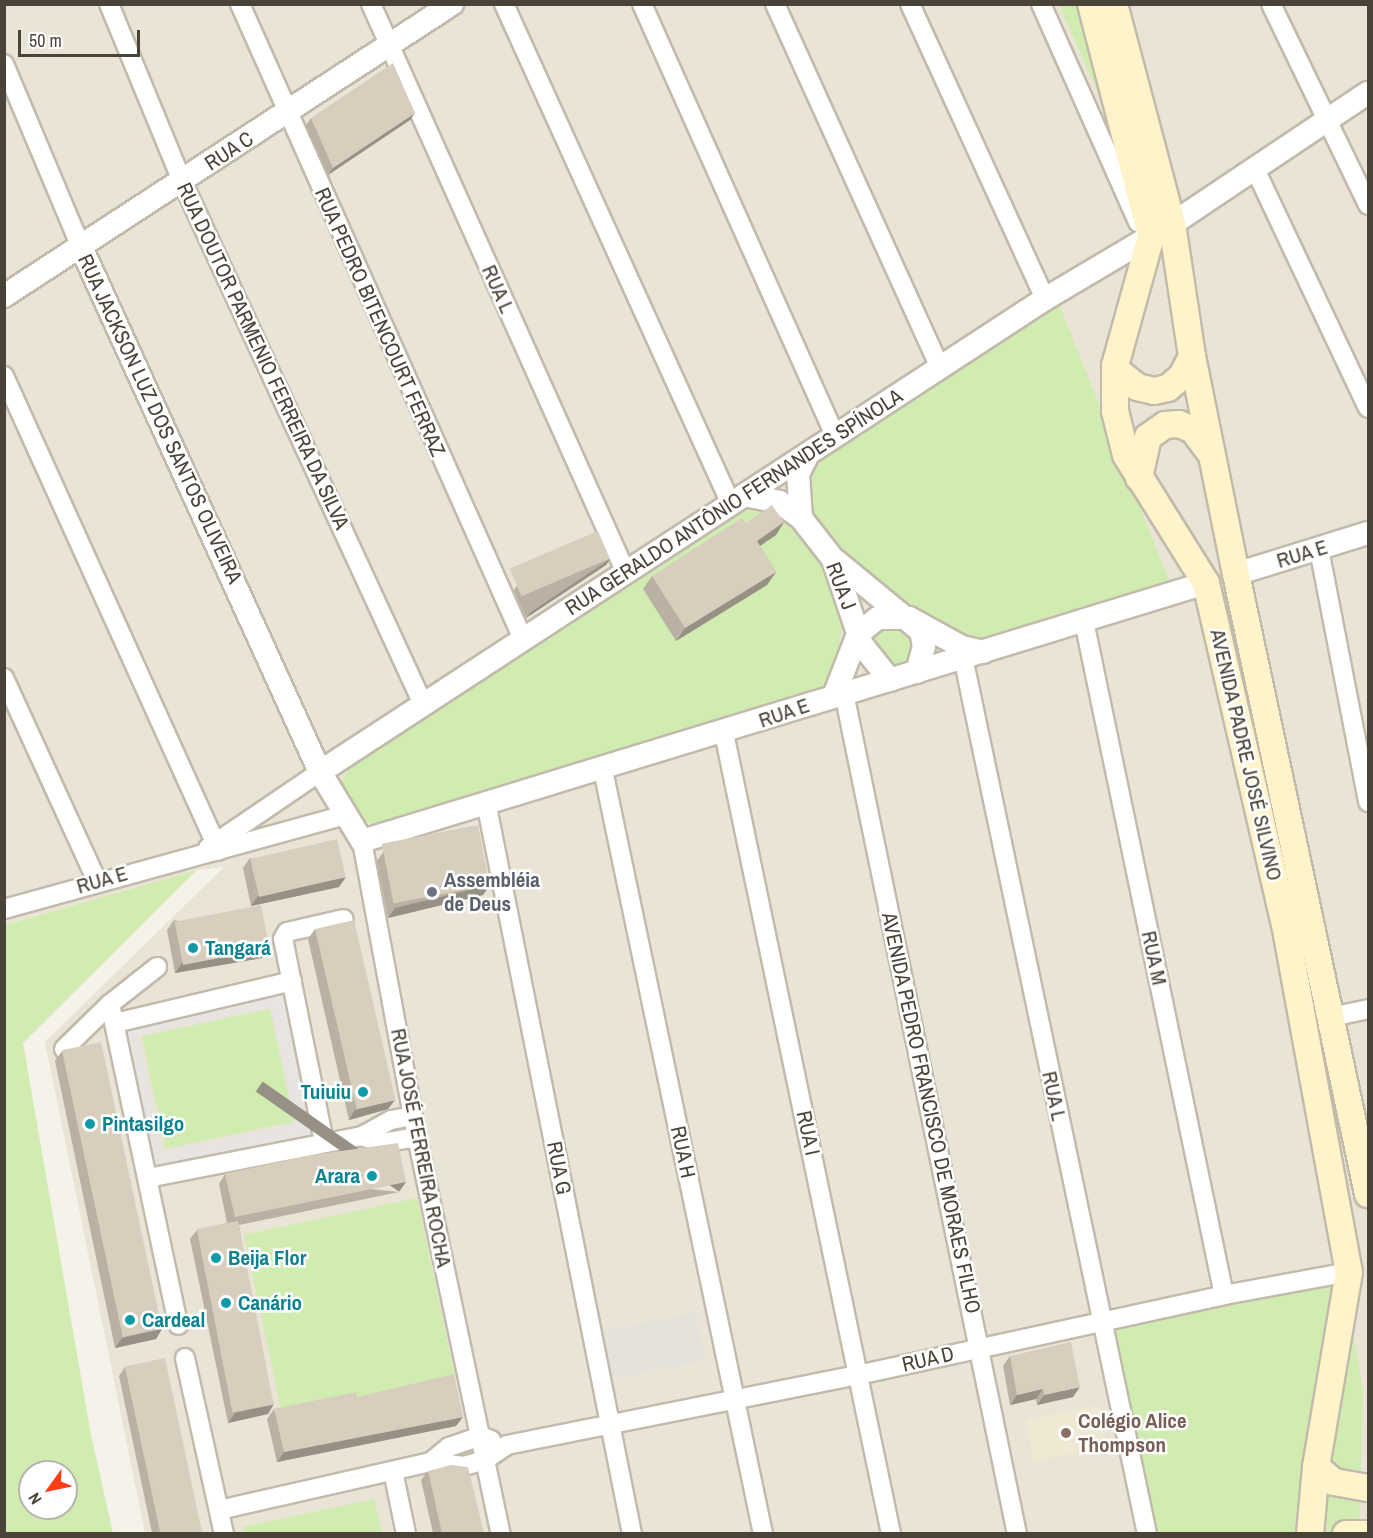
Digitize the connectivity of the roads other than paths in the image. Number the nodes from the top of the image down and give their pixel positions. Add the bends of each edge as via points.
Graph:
1 (109, 4) edge
2 (240, 4) edge
3 (371, 4) edge
4 (452, 4) edge
5 (504, 4) edge
6 (642, 4) edge
7 (775, 4) edge
8 (909, 4) edge
9 (1041, 4) edge
10 (1091, 4) edge
11 (1114, 4) edge
12 (1271, 4) edge
13 (388, 45) junction
14 (4, 64) edge
15 (1368, 93) edge
16 (285, 113) junction
17 (1329, 120) junction
18 (1255, 169) junction
19 (182, 181) junction
20 (1368, 205) edge
21 (1156, 233) junction
22 (81, 247) junction
23 (4, 296) edge
24 (1045, 299) junction
25 (1192, 356) junction
26 (940, 368) junction
27 (1115, 369) junction
28 (4, 376) edge
29 (1368, 408) edge
30 (836, 438) junction
31 (1212, 455) junction
32 (806, 458) junction
33 (1139, 478) junction
34 (738, 500) junction
35 (801, 518) junction
36 (1368, 533) edge
37 (1319, 549) junction
38 (833, 559) junction
39 (627, 573) junction
40 (1236, 574) junction
41 (1206, 583) junction
42 (909, 618) junction
43 (1084, 621) junction
44 (858, 634) junction
45 (523, 639) junction
46 (973, 655) junction
47 (917, 672) junction
48 (4, 678) edge
49 (890, 680) junction
50 (839, 694) junction
51 (423, 704) junction
52 (724, 733) junction
53 (603, 770) junction
54 (321, 772) junction
55 (486, 802) junction
56 (1368, 802) edge
57 (345, 815) junction
58 (362, 841) junction
59 (217, 846) junction
60 (97, 881) junction
61 (4, 909) edge
62 (344, 919) dead end
63 (157, 967) dead end
64 (292, 981) junction
65 (110, 1004) junction
66 (1368, 1009) edge
67 (1331, 1017) junction
68 (115, 1023) junction
69 (64, 1049) edge
70 (413, 1116) junction
71 (1362, 1135) edge
72 (362, 1136) junction
73 (417, 1137) junction
74 (324, 1142) junction
75 (148, 1178) junction
76 (1368, 1194) edge
77 (1349, 1272) junction
78 (1224, 1295) junction
79 (1101, 1322) junction
80 (178, 1325) dead end
81 (979, 1348) junction
82 (185, 1358) dead end
83 (858, 1375) junction
84 (735, 1401) junction
85 (611, 1425) junction
86 (481, 1436) junction
87 (507, 1445) junction
88 (485, 1460) junction
89 (431, 1462) junction
90 (1316, 1467) junction
91 (393, 1471) junction
92 (1368, 1488) edge
93 (219, 1510) junction
94 (225, 1533) edge
95 (406, 1533) edge
96 (501, 1533) edge
97 (632, 1533) edge
98 (763, 1533) edge
99 (891, 1533) edge
100 (1017, 1533) edge
101 (1147, 1533) edge
102 (1310, 1533) edge
103 (1346, 1533) edge
104 (1367, 1533) edge

1 - 19 street, RUA DOUTOR PARMENIO FERREIRA DA SILVA
2 - 16 street, RUA PEDRO BITENCOURT FERRAZ
3 - 13 street, RUA L
4 - 13 street, RUA C
5 - 34 street
6 - 30 street
7 - 26 street
8 - 24 street
9 - 21 street
10 - 21 main road, AVENIDA PADRE JOSÉ SILVINO
11 - 21 main road, AVENIDA PADRE JOSÉ SILVINO
12 - 17 street
13 - 16 street, RUA C
13 - 39 street, RUA L
14 - 22 street, RUA JACKSON LUZ DOS SANTOS OLIVEIRA
15 - 17 street, RUA GERALDO ANTÔNIO FERNANDES SPÍNOLA
16 - 19 street, RUA C
16 - 45 street, RUA PEDRO BITENCOURT FERRAZ
17 - 18 street, RUA GERALDO ANTÔNIO FERNANDES SPÍNOLA
17 - 20 street
18 - 21 street, RUA GERALDO ANTÔNIO FERNANDES SPÍNOLA
18 - 29 street
19 - 22 street, RUA C
19 - 51 street, RUA DOUTOR PARMENIO FERREIRA DA SILVA
21 - 24 street, RUA GERALDO ANTÔNIO FERNANDES SPÍNOLA
21 - 25 main road, AVENIDA PADRE JOSÉ SILVINO
21 - 27 main road, AVENIDA PADRE JOSÉ SILVINO via 1123,326
22 - 23 street, RUA C
22 - 54 street, RUA JACKSON LUZ DOS SANTOS OLIVEIRA
24 - 26 street, RUA GERALDO ANTÔNIO FERNANDES SPÍNOLA
25 - 27 main road via 1182,376 1168,388 1154,391 1137,387
25 - 31 main road, AVENIDA PADRE JOSÉ SILVINO
26 - 30 street, RUA GERALDO ANTÔNIO FERNANDES SPÍNOLA
27 - 33 main road, AVENIDA PADRE JOSÉ SILVINO via 1115,411 1126,455
28 - 59 street
30 - 32 street, RUA GERALDO ANTÔNIO FERNANDES SPÍNOLA
31 - 33 main road via 1193,430 1179,424 1165,425 1148,437
31 - 40 main road, AVENIDA PADRE JOSÉ SILVINO
32 - 34 street, RUA GERALDO ANTÔNIO FERNANDES SPÍNOLA
32 - 35 street via 798,474
33 - 41 main road, AVENIDA PADRE JOSÉ SILVINO
34 - 35 street, RUA J via 779,501
34 - 39 street, RUA GERALDO ANTÔNIO FERNANDES SPÍNOLA
35 - 38 street, RUA J
36 - 37 street, RUA E
37 - 40 street, RUA E
37 - 56 street
38 - 42 street
38 - 44 street, RUA J
39 - 45 street, RUA GERALDO ANTÔNIO FERNANDES SPÍNOLA
40 - 67 main road, AVENIDA PADRE JOSÉ SILVINO
41 - 43 street, RUA E
41 - 77 main road, AVENIDA PADRE JOSÉ SILVINO via 1287,935
42 - 44 street via 878,618
42 - 46 street
42 - 47 street via 924,638
43 - 46 street, RUA E
43 - 78 street, RUA M
44 - 49 street, RUA J via 867,655
44 - 50 street
45 - 51 street, RUA GERALDO ANTÔNIO FERNANDES SPÍNOLA
46 - 47 street, RUA E
46 - 79 street, RUA L
47 - 49 street, RUA E
48 - 60 street
49 - 50 street, RUA E
50 - 52 street, RUA E
50 - 81 street, AVENIDA PEDRO FRANCISCO DE MORAES FILHO
51 - 54 street, RUA GERALDO ANTÔNIO FERNANDES SPÍNOLA
52 - 53 street, RUA E
52 - 83 street, RUA I
53 - 55 street, RUA E
53 - 84 street, RUA H
54 - 57 street, RUA JOSÉ FERREIRA ROCHA
54 - 59 street
55 - 58 street, RUA E
55 - 85 street, RUA G
57 - 58 street, RUA JOSÉ FERREIRA ROCHA
57 - 59 street, RUA E
58 - 70 street, RUA JOSÉ FERREIRA ROCHA
59 - 60 street, RUA E
60 - 61 street, RUA E
62 - 64 street via 284,935
63 - 65 street
64 - 68 street
64 - 74 street
65 - 68 street
65 - 69 street
66 - 67 street
67 - 71 main road, AVENIDA PADRE JOSÉ SILVINO
68 - 75 street
70 - 72 street via 391,1120
70 - 73 street, RUA JOSÉ FERREIRA ROCHA
71 - 76 main road, AVENIDA PADRE JOSÉ SILVINO
72 - 73 street via 381,1143
72 - 74 street
73 - 86 street, RUA JOSÉ FERREIRA ROCHA
74 - 75 street
75 - 80 street
77 - 78 street, RUA D
77 - 90 main road, AVENIDA PADRE JOSÉ SILVINO
78 - 79 street, RUA D
79 - 81 street, RUA D
79 - 101 street, RUA L
81 - 83 street, RUA D
81 - 100 street, AVENIDA PEDRO FRANCISCO DE MORAES FILHO
82 - 93 street
83 - 84 street, RUA D
83 - 99 street, RUA I
84 - 85 street, RUA D
84 - 98 street, RUA H
85 - 87 street, RUA D
85 - 97 street, RUA G
86 - 87 street, RUA D
86 - 88 street, RUA JOSÉ FERREIRA ROCHA
86 - 89 street via 449,1447
87 - 88 street, RUA D
88 - 89 street via 454,1467
88 - 96 street, RUA JOSÉ FERREIRA ROCHA
89 - 91 street
90 - 92 main road via 1334,1482
90 - 102 main road, AVENIDA PADRE JOSÉ SILVINO
91 - 93 street
91 - 95 street
93 - 94 street
103 - 104 main road

